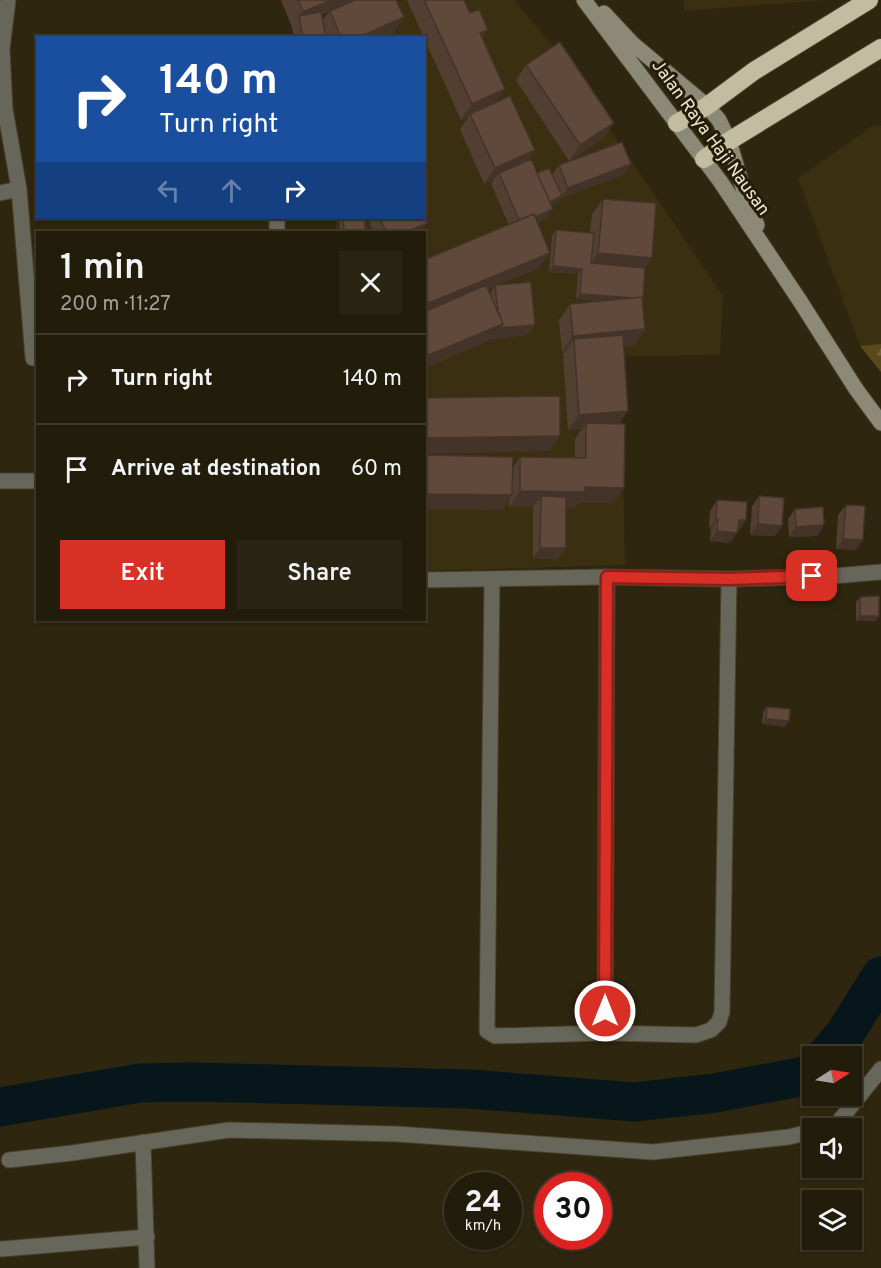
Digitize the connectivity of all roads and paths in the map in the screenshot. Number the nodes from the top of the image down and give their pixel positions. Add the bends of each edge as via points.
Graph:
1 (8, 0) edge
2 (584, 0) edge
3 (592, 0) edge
4 (869, 0) edge
5 (881, 48) edge
6 (707, 106) junction
7 (677, 123) junction
8 (729, 141) junction
9 (704, 159) junction
10 (19, 189) junction
11 (0, 193) edge
12 (800, 301) junction
13 (36, 359) edge
14 (881, 423) edge
15 (0, 481) edge
16 (36, 481) edge
17 (881, 572) edge
18 (607, 577) junction
19 (492, 579) junction
20 (729, 579) junction
21 (426, 580) edge
22 (605, 1033) junction
23 (881, 1069) edge
24 (842, 1118) edge
25 (802, 1134) edge
26 (143, 1142) junction
27 (9, 1160) dead end
28 (147, 1236) junction
29 (2, 1249) dead end
30 (147, 1268) edge

1 - 10 street via 2,49 5,109
2 - 7 main road, Jalan Raya Haji Nausan
3 - 6 main road, Jalan Raya Haji Nausan via 633,44
4 - 6 highway via 754,71
5 - 8 highway
6 - 7 highway
6 - 8 main road, Jalan Raya Haji Nausan
7 - 9 main road, Jalan Raya Haji Nausan
8 - 9 highway
8 - 12 main road, Jalan Raya Haji Nausan via 761,234
9 - 12 main road, Jalan Raya Haji Nausan
10 - 11 street
10 - 13 street
12 - 14 main road, Jalan Raya Haji Nausan
15 - 16 street
17 - 20 street
18 - 19 street
18 - 20 street
18 - 22 street
19 - 21 street
19 - 22 street via 487,1031 495,1036
20 - 22 street via 720,1022 696,1035
23 - 24 street
25 - 26 street via 653,1152 397,1134 229,1130
26 - 27 street
26 - 28 street
28 - 29 street
28 - 30 street

